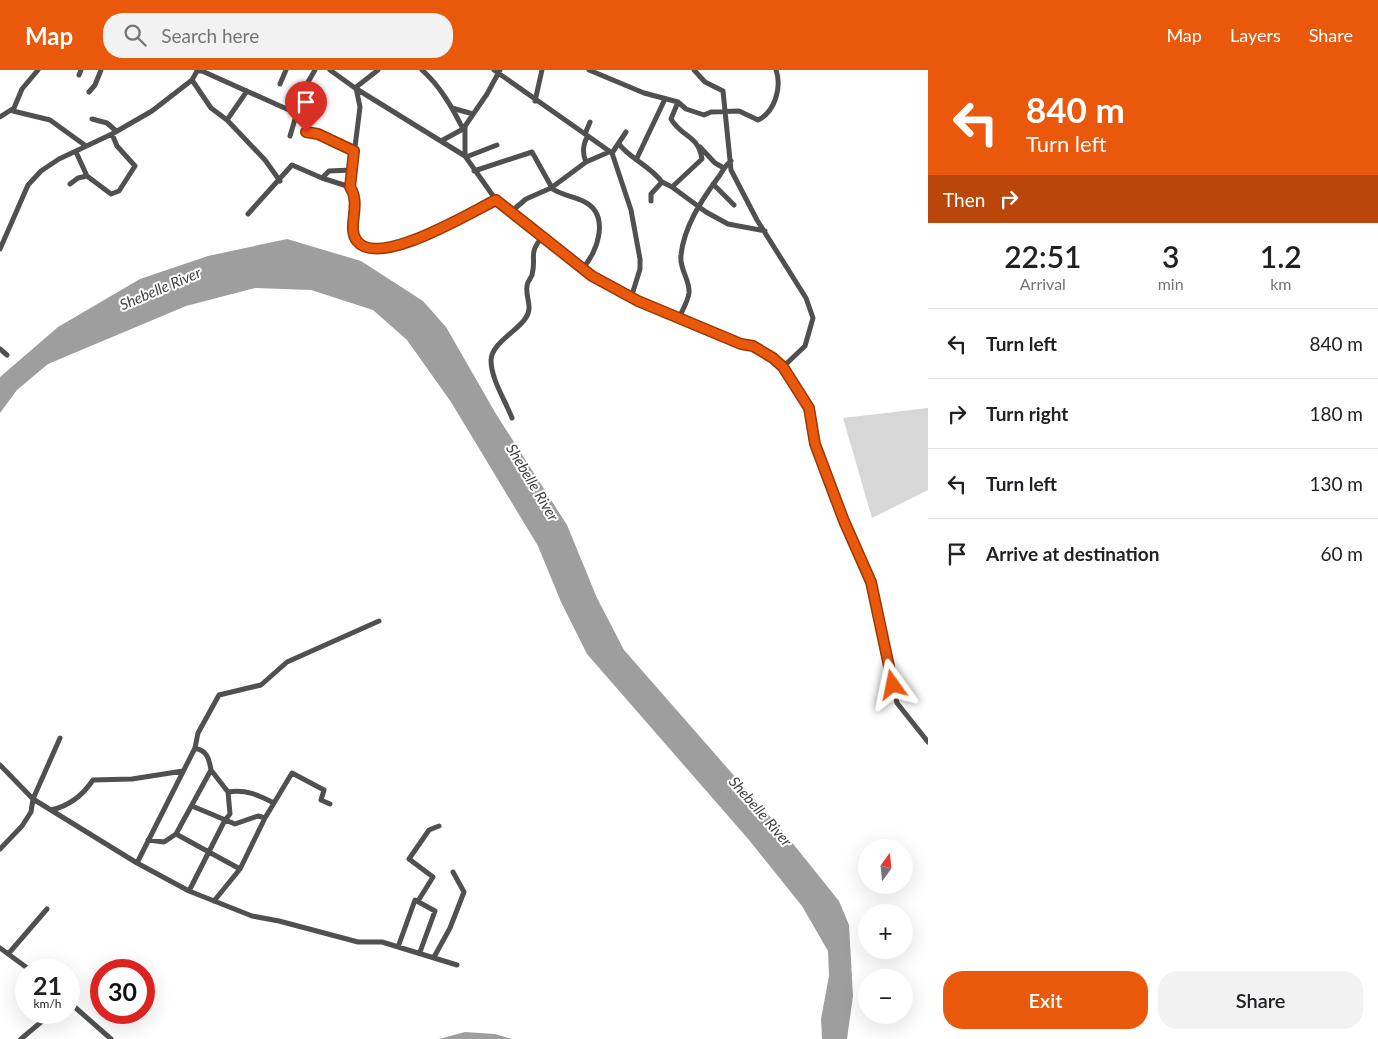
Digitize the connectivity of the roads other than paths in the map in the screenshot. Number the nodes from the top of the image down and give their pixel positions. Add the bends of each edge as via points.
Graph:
1 (38, 70) edge
2 (101, 70) edge
3 (286, 70) edge
4 (315, 70) edge
5 (330, 70) edge
6 (378, 70) edge
7 (422, 70) edge
8 (542, 70) edge
9 (589, 70) edge
10 (694, 70) edge
11 (776, 70) edge
12 (202, 71) edge
13 (497, 71) edge
14 (192, 80) junction
15 (280, 84) dead end
16 (356, 88) junction
17 (247, 91) junction
18 (89, 92) dead end
19 (665, 99) junction
20 (535, 101) junction
21 (678, 102) junction
22 (14, 108) junction
23 (452, 108) junction
24 (725, 113) junction
25 (298, 114) junction
26 (473, 114) junction
27 (0, 118) edge
28 (92, 119) dead end
29 (227, 120) junction
30 (590, 122) dead end
31 (466, 123) junction
32 (463, 129) junction
33 (114, 132) junction
34 (306, 132) dead end
35 (626, 132) dead end
36 (587, 135) junction
37 (290, 136) dead end
38 (441, 141) junction
39 (619, 144) junction
40 (496, 145) dead end
41 (86, 146) junction
42 (700, 147) junction
43 (354, 151) junction
44 (76, 152) junction
45 (610, 153) junction
46 (465, 157) junction
47 (637, 158) junction
48 (730, 161) junction
49 (586, 162) junction
50 (722, 167) junction
51 (352, 170) junction
52 (474, 171) junction
53 (550, 174) dead end
54 (86, 176) junction
55 (322, 178) junction
56 (280, 181) junction
57 (662, 182) junction
58 (70, 184) dead end
59 (713, 184) junction
60 (350, 187) junction
61 (551, 187) junction
62 (672, 187) junction
63 (496, 200) junction
64 (651, 201) dead end
65 (734, 205) dead end
66 (698, 206) junction
67 (512, 211) junction
68 (248, 214) dead end
69 (765, 231) junction
70 (543, 236) junction
71 (0, 249) edge
72 (582, 269) junction
73 (632, 298) junction
74 (679, 318) junction
75 (0, 349) edge
76 (7, 355) dead end
77 (783, 367) junction
78 (512, 418) dead end
79 (379, 621) dead end
80 (60, 738) dead end
81 (928, 742) edge
82 (194, 748) junction
83 (0, 764) edge
84 (211, 770) junction
85 (183, 771) junction
86 (228, 792) junction
87 (33, 799) junction
88 (274, 803) junction
89 (330, 804) dead end
90 (192, 806) junction
91 (51, 810) junction
92 (265, 818) junction
93 (225, 820) junction
94 (439, 826) dead end
95 (176, 834) junction
96 (148, 840) junction
97 (0, 850) edge
98 (208, 852) junction
99 (138, 863) junction
100 (240, 869) junction
101 (453, 872) dead end
102 (189, 891) junction
103 (214, 901) junction
104 (418, 901) junction
105 (47, 909) dead end
106 (398, 947) junction
107 (0, 948) edge
108 (420, 952) junction
109 (9, 954) junction
110 (434, 957) junction
111 (16, 959) edge
112 (457, 965) dead end
113 (80, 1012) edge
114 (39, 1024) edge
115 (21, 1039) edge
116 (111, 1039) edge

1 - 22 street via 22,89
2 - 18 street
3 - 15 street
4 - 25 street via 304,89
5 - 16 street
6 - 16 street
7 - 23 street via 434,81
8 - 20 street
9 - 19 street
10 - 24 street via 705,82 723,92
11 - 24 street via 778,79 774,104 764,117 758,120 739,111
12 - 14 street via 197,71
12 - 17 street
13 - 20 street
13 - 26 street
14 - 29 street via 211,108
14 - 33 street via 152,111
16 - 38 street
16 - 43 street via 360,107
17 - 25 street
17 - 29 street
19 - 21 street
19 - 47 street
20 - 36 street
21 - 24 street via 686,109 704,115
21 - 42 street via 671,119
22 - 27 street
22 - 41 street via 13,111 50,120
23 - 26 street
23 - 32 street
24 - 48 street
25 - 37 street
26 - 31 street
28 - 33 street via 107,123
29 - 56 street
30 - 36 street
31 - 32 street
31 - 46 street
32 - 38 street
33 - 41 street
33 - 54 street via 117,146 135,166 127,180 119,191 111,194
34 - 43 street via 318,134
35 - 39 street
36 - 45 street
36 - 49 street via 583,156
38 - 46 street
39 - 45 street
39 - 47 street
40 - 46 street
41 - 44 street
42 - 50 street
42 - 62 street via 702,159
43 - 51 street
44 - 54 street
44 - 71 street via 59,159 28,185
45 - 49 street
45 - 73 street via 631,210 640,259
46 - 52 street
47 - 57 street
48 - 50 street
48 - 69 street via 731,170
49 - 61 street
50 - 59 street
51 - 55 street via 329,171
51 - 60 street
52 - 61 street via 532,152
52 - 63 street
53 - 61 street
54 - 58 street
55 - 56 street via 292,165
55 - 60 street
56 - 68 street
57 - 62 street
57 - 64 street via 651,194
59 - 65 street
59 - 66 street
60 - 63 street via 356,202 353,232 356,241 364,248 375,250 406,244
61 - 67 street via 526,199
61 - 72 street via 560,194 584,201 598,216 600,226 595,249
62 - 66 street
63 - 67 street
66 - 69 street via 728,224
66 - 74 street via 681,253 681,268 689,293
67 - 70 street
69 - 77 street via 806,298 813,318 805,346
70 - 72 street
70 - 78 street via 533,251 532,273 527,286 528,314 494,350 491,358 492,371
72 - 73 street
73 - 74 street
74 - 77 street via 753,346
75 - 76 street
77 - 81 street via 809,408 815,444 871,582 897,703
79 - 82 street via 287,662 261,685 219,695 198,733
80 - 87 street
82 - 84 street via 203,750 209,758
82 - 85 street
83 - 87 street
84 - 86 street
84 - 90 street
85 - 91 street via 132,779 93,780 85,792 62,808
85 - 96 street
86 - 88 street via 251,792
86 - 93 street via 230,814
87 - 91 street
87 - 97 street via 31,812
88 - 89 street via 292,773 324,790 321,800
88 - 92 street
90 - 93 street
90 - 95 street
91 - 99 street
92 - 93 street via 258,816 235,824
92 - 100 street
93 - 98 street
94 - 104 street via 429,830 409,859 433,877
95 - 96 street via 164,842
95 - 98 street
96 - 99 street
98 - 100 street
98 - 102 street
99 - 102 street
100 - 103 street
101 - 110 street via 464,892
102 - 103 street
103 - 106 street via 252,916 279,920 358,942 382,942
104 - 106 street via 415,900
104 - 108 street via 435,911
105 - 109 street
106 - 108 street
107 - 109 street
108 - 110 street
109 - 111 street
110 - 112 street
113 - 116 street
114 - 115 street

